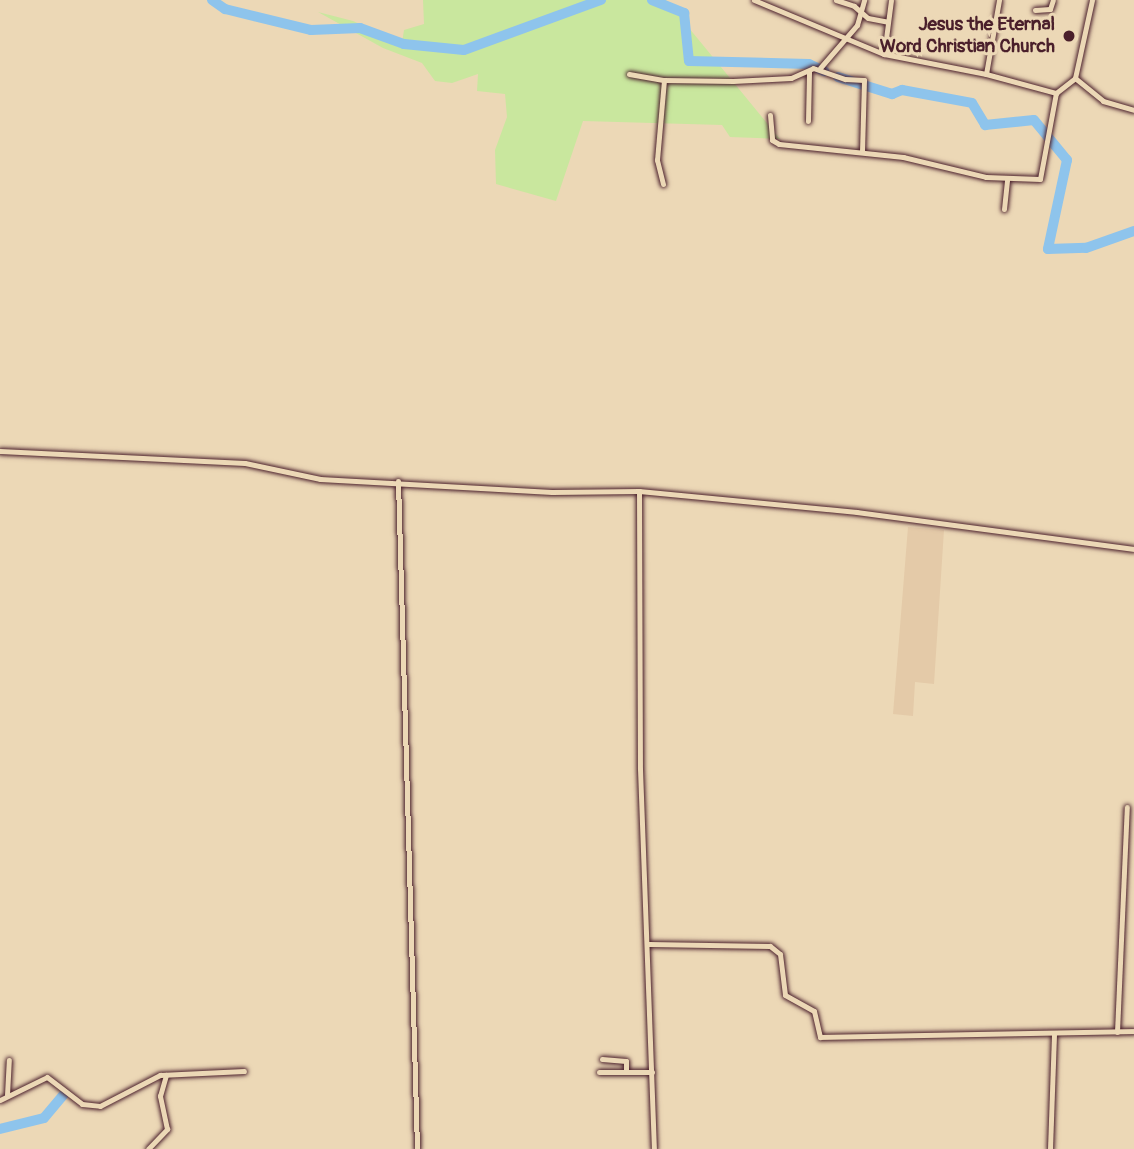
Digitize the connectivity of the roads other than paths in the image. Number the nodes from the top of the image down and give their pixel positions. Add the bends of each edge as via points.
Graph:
1 (754, 0) edge
2 (836, 0) edge
3 (864, 0) edge
4 (891, 0) edge
5 (999, 0) edge
6 (1053, 0) edge
7 (1093, 0) edge
8 (862, 10) junction
9 (1035, 10) dead end
10 (888, 22) junction
11 (844, 39) junction
12 (884, 54) junction
13 (814, 69) junction
14 (629, 74) dead end
15 (986, 74) junction
16 (1075, 78) junction
17 (664, 80) junction
18 (1056, 93) junction
19 (1134, 110) edge
20 (770, 115) dead end
21 (808, 121) dead end
22 (862, 151) junction
23 (1007, 178) junction
24 (663, 184) dead end
25 (1004, 209) dead end
26 (0, 452) edge
27 (398, 481) junction
28 (639, 492) junction
29 (1134, 549) edge
30 (1127, 807) dead end
31 (649, 944) junction
32 (1134, 1031) edge
33 (1117, 1032) junction
34 (1054, 1033) junction
35 (602, 1059) dead end
36 (9, 1060) dead end
37 (244, 1070) dead end
38 (599, 1072) dead end
39 (626, 1072) junction
40 (652, 1072) junction
41 (166, 1075) junction
42 (7, 1095) junction
43 (0, 1100) edge
44 (148, 1149) edge
45 (417, 1149) edge
46 (654, 1149) edge
47 (1050, 1149) edge

1 - 11 street
2 - 8 street
3 - 8 street
4 - 10 street
5 - 15 street
6 - 9 street via 1050,9
7 - 16 street
8 - 10 street via 868,18
8 - 11 street via 857,26
10 - 12 street
11 - 12 street
11 - 13 street
12 - 15 street
13 - 17 street via 791,78
13 - 21 street
13 - 22 street via 864,80
14 - 17 street
15 - 18 street
16 - 18 street
16 - 19 street via 1103,101
17 - 24 street via 657,160
18 - 23 street via 1040,179
20 - 22 street via 772,140 779,144
22 - 23 street
23 - 25 street
26 - 27 street via 245,463 320,479
27 - 28 street via 552,492
27 - 45 street
28 - 29 street via 857,512
28 - 31 street via 640,769
30 - 33 street
31 - 34 street via 770,946 780,954 785,995 814,1011 820,1037
31 - 40 street
32 - 33 street
33 - 34 street
34 - 47 street
35 - 39 street via 626,1061
36 - 42 street
37 - 41 street
38 - 39 street
39 - 40 street
40 - 46 street
41 - 42 street via 151,1077 100,1106 82,1104 47,1077
41 - 44 street via 160,1096 167,1129
42 - 43 street

